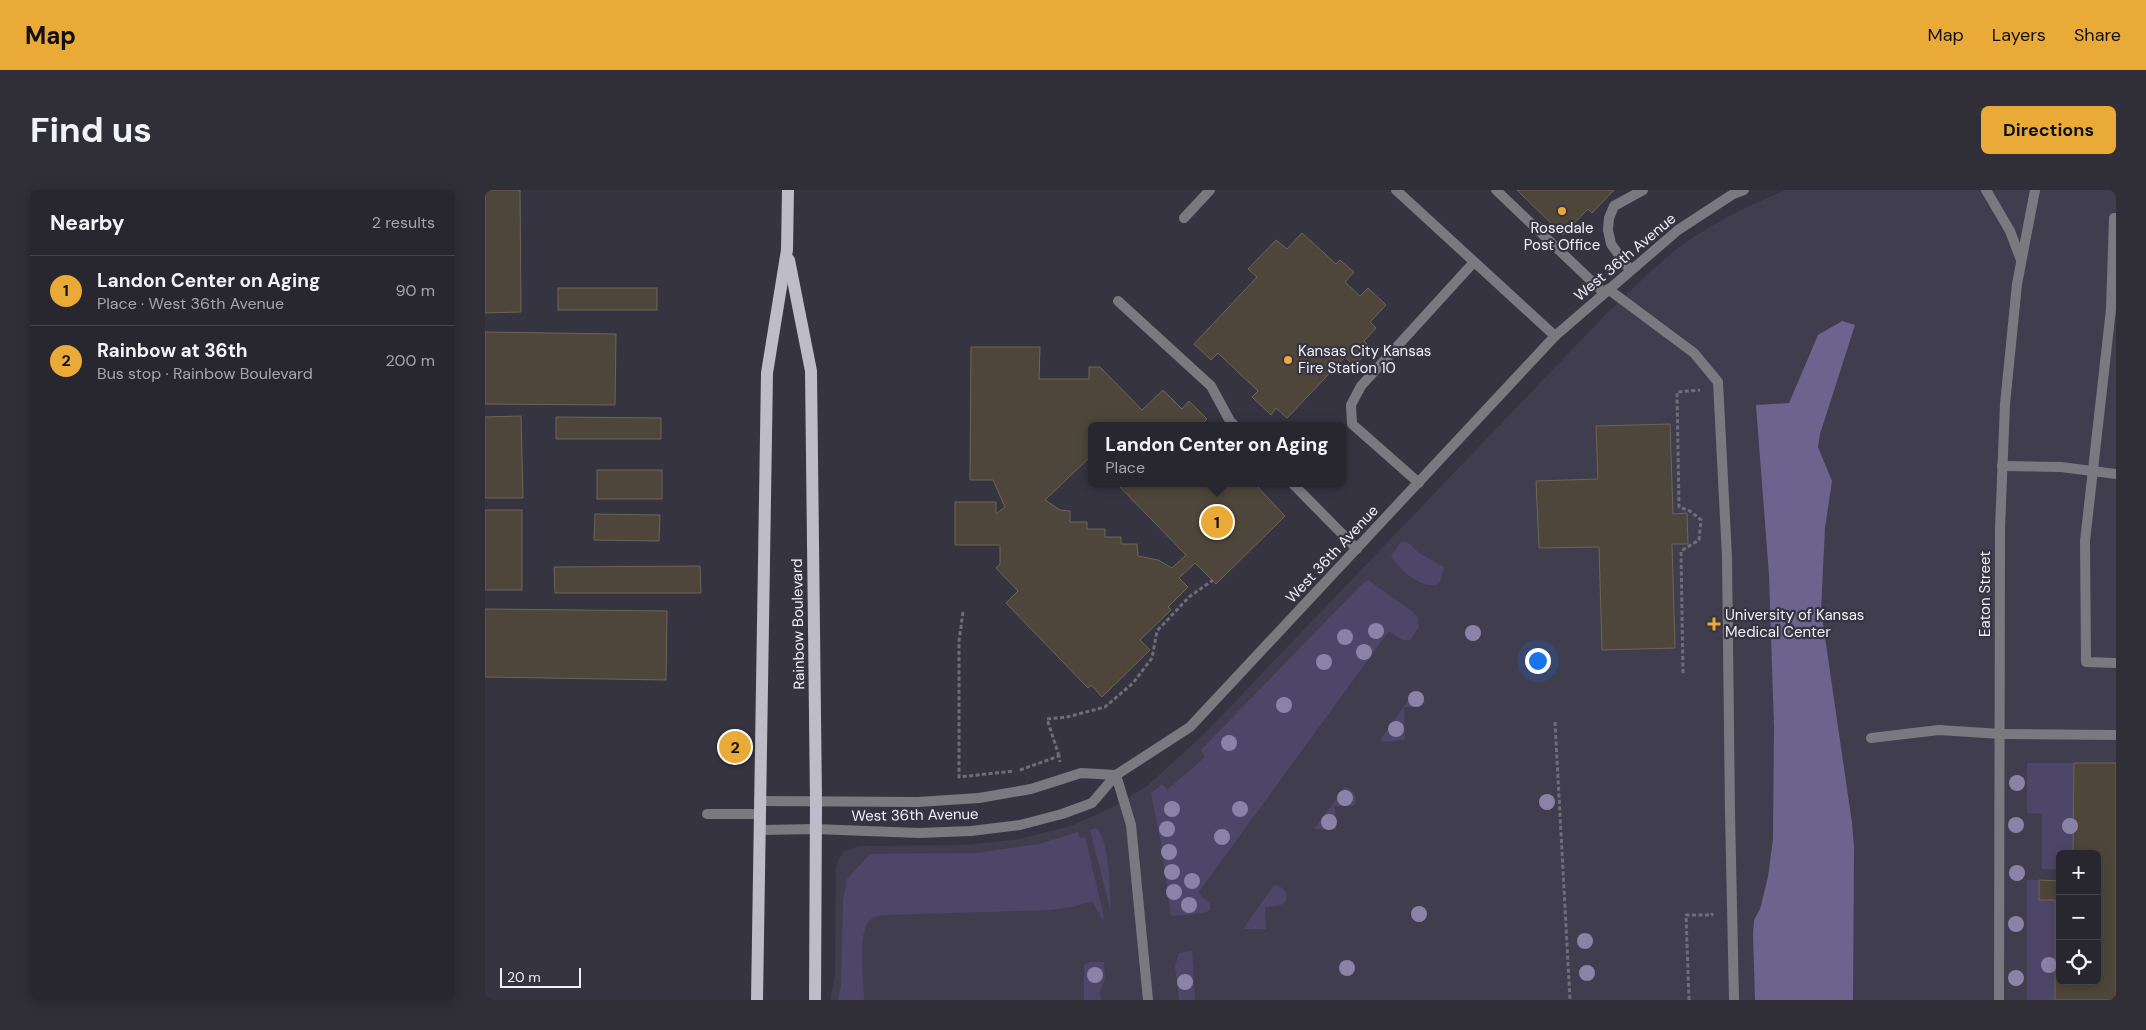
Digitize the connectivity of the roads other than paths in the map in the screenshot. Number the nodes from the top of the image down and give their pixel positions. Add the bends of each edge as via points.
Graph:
1 (788, 190) edge
2 (1209, 190) edge
3 (1396, 190) edge
4 (1496, 190) edge
5 (1643, 190) edge
6 (1744, 190) edge
7 (1986, 190) edge
8 (2035, 190) edge
9 (1184, 218) dead end
10 (2116, 218) edge
11 (787, 250) junction
12 (1474, 262) junction
13 (2021, 262) junction
14 (1629, 270) junction
15 (1606, 291) junction
16 (1118, 302) dead end
17 (1555, 336) junction
18 (1231, 422) edge
19 (2002, 466) junction
20 (2093, 470) junction
21 (2116, 474) edge
22 (1419, 483) junction
23 (1296, 487) edge
24 (1357, 549) junction
25 (2116, 663) edge
26 (2001, 734) junction
27 (2116, 735) edge
28 (1871, 738) dead end
29 (1116, 775) junction
30 (816, 801) junction
31 (759, 807) junction
32 (707, 814) dead end
33 (815, 829) junction
34 (759, 830) junction
35 (757, 1000) edge
36 (815, 1000) edge
37 (1148, 1000) edge
38 (1734, 1000) edge
39 (1999, 1000) edge

1 - 11 main road, Rainbow Boulevard
2 - 9 street
3 - 12 street
4 - 15 street
5 - 14 street via 1614,206 1609,218 1611,244
6 - 14 street, West 36th Avenue via 1678,230
7 - 13 street via 2010,231
8 - 13 street, Eaton Street
10 - 20 street via 2111,309
11 - 30 main road, Rainbow Boulevard via 811,371
11 - 31 main road, Rainbow Boulevard via 767,373
12 - 17 street
12 - 22 street via 1361,386 1351,406 1352,424
13 - 19 street, Eaton Street via 2005,404
14 - 15 street, West 36th Avenue
15 - 17 street, West 36th Avenue
15 - 38 street via 1694,353 1718,382 1727,557
16 - 18 street via 1211,386
17 - 22 street, West 36th Avenue
19 - 20 street
19 - 26 street, Eaton Street
20 - 21 street
20 - 25 street via 2085,541 2086,662
22 - 24 street, West 36th Avenue
23 - 24 street
24 - 29 street, West 36th Avenue via 1190,727
26 - 27 street
26 - 28 street via 1939,730
26 - 39 street, Eaton Street
29 - 30 street, West 36th Avenue via 1081,773 1031,789 979,798 918,802
29 - 33 street, West 36th Avenue via 1092,803 1020,824 971,831 919,833
29 - 37 street via 1131,826
30 - 31 street, West 36th Avenue
30 - 33 main road, Rainbow Boulevard
31 - 32 street, West 36th Avenue
31 - 34 main road, Rainbow Boulevard
33 - 34 street, West 36th Avenue
33 - 36 main road, Rainbow Boulevard
34 - 35 main road, Rainbow Boulevard

